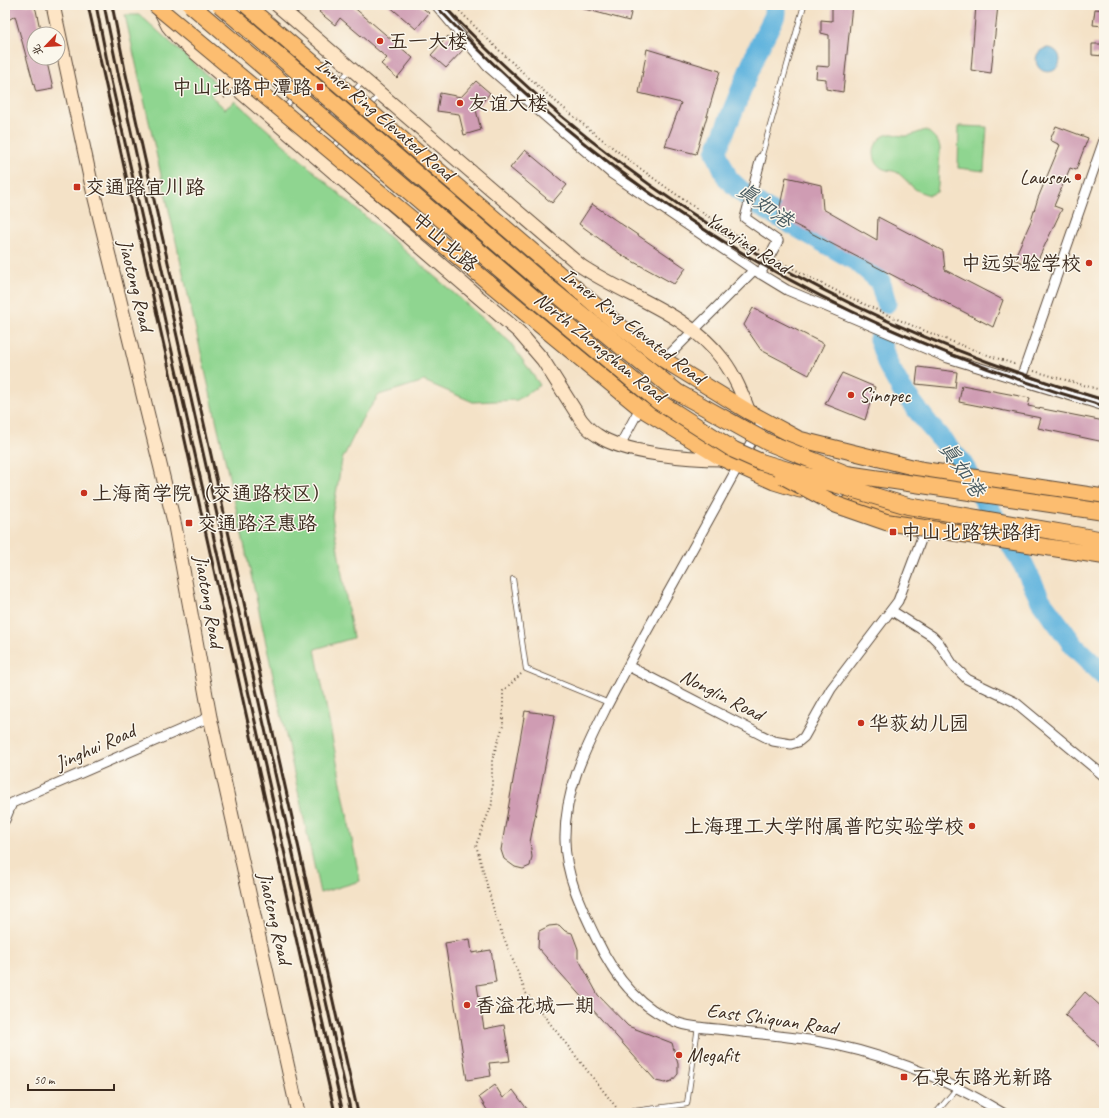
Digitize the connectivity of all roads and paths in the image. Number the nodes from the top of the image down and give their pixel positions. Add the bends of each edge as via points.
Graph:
1 (52, 5) edge
2 (155, 5) edge
3 (158, 5) edge
4 (191, 5) edge
5 (220, 5) edge
6 (246, 5) edge
7 (277, 5) edge
8 (436, 5) edge
9 (454, 5) edge
10 (804, 5) edge
11 (334, 54) junction
12 (351, 69) junction
13 (364, 80) junction
14 (380, 94) junction
15 (339, 107) junction
16 (273, 120) junction
17 (290, 135) junction
18 (1104, 140) edge
19 (303, 146) junction
20 (761, 158) joint
21 (322, 162) junction
22 (770, 256) junction
23 (757, 272) junction
24 (694, 330) junction
25 (1028, 355) junction
26 (664, 360) junction
27 (1024, 368) junction
28 (1020, 381) junction
29 (1104, 391) edge
30 (1104, 406) edge
31 (640, 408) junction
32 (749, 412) junction
33 (764, 420) junction
34 (620, 445) junction
35 (728, 455) junction
36 (739, 466) junction
37 (1104, 497) edge
38 (1104, 512) edge
39 (929, 519) junction
40 (1104, 540) edge
41 (1104, 555) edge
42 (513, 579) dead end
43 (892, 611) junction
44 (628, 666) junction
45 (526, 669) junction
46 (608, 703) junction
47 (210, 717) junction
48 (1104, 776) edge
49 (8, 803) edge
50 (5, 820) edge
51 (698, 1027) junction
52 (958, 1087) junction
53 (298, 1113) edge
54 (620, 1113) edge
55 (936, 1113) edge
56 (1003, 1113) edge

1 - 47 main road, Jiaotong Road via 91,182 175,526
2 - 31 main road, North Zhongshan Road, bridge
3 - 16 main road, 中山北路 via 168,26 178,38
4 - 35 highway, bridge via 536,300 659,402
5 - 15 highway, Inner Ring Elevated Road, bridge
6 - 26 main road, North Zhongshan Road, bridge via 616,323
7 - 11 main road
8 - 23 street, Yuanjing Road via 487,66 612,174
9 - 22 path via 522,72 589,130 673,193
10 - 20 lane
11 - 12 main road
11 - 16 lane
12 - 13 main road
12 - 17 lane
13 - 14 main road
13 - 15 lane
14 - 21 lane
14 - 24 main road via 581,266
15 - 19 lane
15 - 38 highway, Inner Ring Elevated Road, bridge via 548,287 677,392 767,442 847,474
16 - 17 main road, 中山北路
17 - 19 main road, 中山北路
18 - 25 street
19 - 21 main road, 中山北路
20 - 22 street via 745,218 778,241
21 - 34 main road, 中山北路 via 519,332 543,360 589,429 608,442
22 - 23 street
22 - 25 path via 853,299 952,342 1014,364
23 - 24 street
23 - 28 street, Yuanjing Road via 787,290 948,358
24 - 26 street
24 - 32 main road via 723,360 741,391
25 - 27 street
26 - 32 main road, North Zhongshan Road
27 - 28 street
27 - 29 path
28 - 30 street, Yuanjing Road
31 - 34 street
31 - 35 main road, North Zhongshan Road
32 - 33 main road, North Zhongshan Road
33 - 36 street
33 - 37 main road, North Zhongshan Road via 799,439 920,469
34 - 35 main road, 中山北路 via 694,459
35 - 36 main road, North Zhongshan Road
35 - 40 highway, bridge via 761,462 908,506
35 - 41 highway, bridge via 837,505 886,522
36 - 39 main road, North Zhongshan Road via 774,482 831,500
36 - 44 street
39 - 41 main road, North Zhongshan Road
39 - 43 street, Nonglin Road via 903,590
42 - 45 lane
43 - 44 street, Nonglin Road via 831,689 804,737 791,744 773,741
43 - 48 street via 932,636 953,665 967,679 1015,702
44 - 46 street
45 - 46 lane
45 - 54 path via 503,691 503,726 492,760 492,804 476,845 496,918 526,993
46 - 51 street, East Shiquan Road via 583,754 570,792 564,840 568,867 581,906 609,962 629,991 666,1018
47 - 49 street, Jinghui Road
47 - 53 main road, Jiaotong Road
49 - 50 street, Jinghui Road
51 - 52 street, East Shiquan Road via 796,1038 843,1047 906,1065
51 - 54 lane via 687,1104
52 - 55 lane
52 - 56 street, East Shiquan Road

